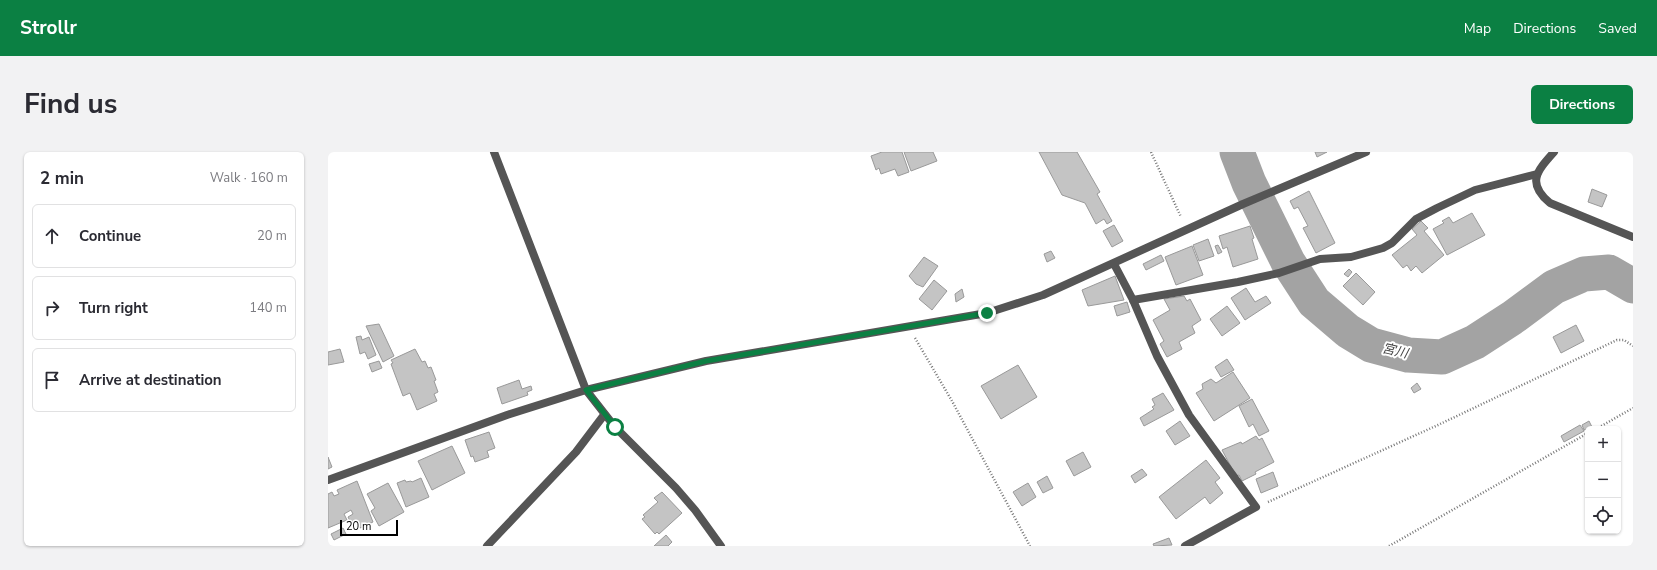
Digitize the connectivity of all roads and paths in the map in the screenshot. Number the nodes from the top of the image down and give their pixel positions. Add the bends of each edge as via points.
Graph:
1 (494, 152) edge
2 (1151, 152) edge
3 (1366, 152) edge
4 (1554, 152) edge
5 (1537, 174) junction
6 (1187, 229) junction
7 (1633, 237) edge
8 (1114, 264) junction
9 (1133, 300) junction
10 (909, 326) junction
11 (1633, 346) edge
12 (586, 390) junction
13 (1633, 408) edge
14 (604, 415) junction
15 (1601, 426) edge
16 (1585, 435) edge
17 (328, 480) edge
18 (1256, 508) junction
19 (486, 546) edge
20 (720, 546) edge
21 (1030, 546) edge
22 (1185, 546) edge
23 (1389, 546) edge

1 - 12 street
2 - 6 path
3 - 6 street
4 - 5 street
5 - 7 street via 1540,195 1550,203
5 - 9 street via 1475,190 1437,208 1416,219 1392,243 1383,248 1351,257 1320,259 1280,273
6 - 8 street
8 - 9 street
8 - 10 street via 1043,295 987,313
9 - 18 street via 1157,356 1189,415
10 - 12 street via 706,361
10 - 21 path
11 - 18 path via 1624,340 1617,340 1438,426
12 - 14 street
12 - 17 street via 507,415
13 - 15 path
14 - 19 street via 576,452
14 - 20 street via 676,488
16 - 23 path
18 - 22 street

